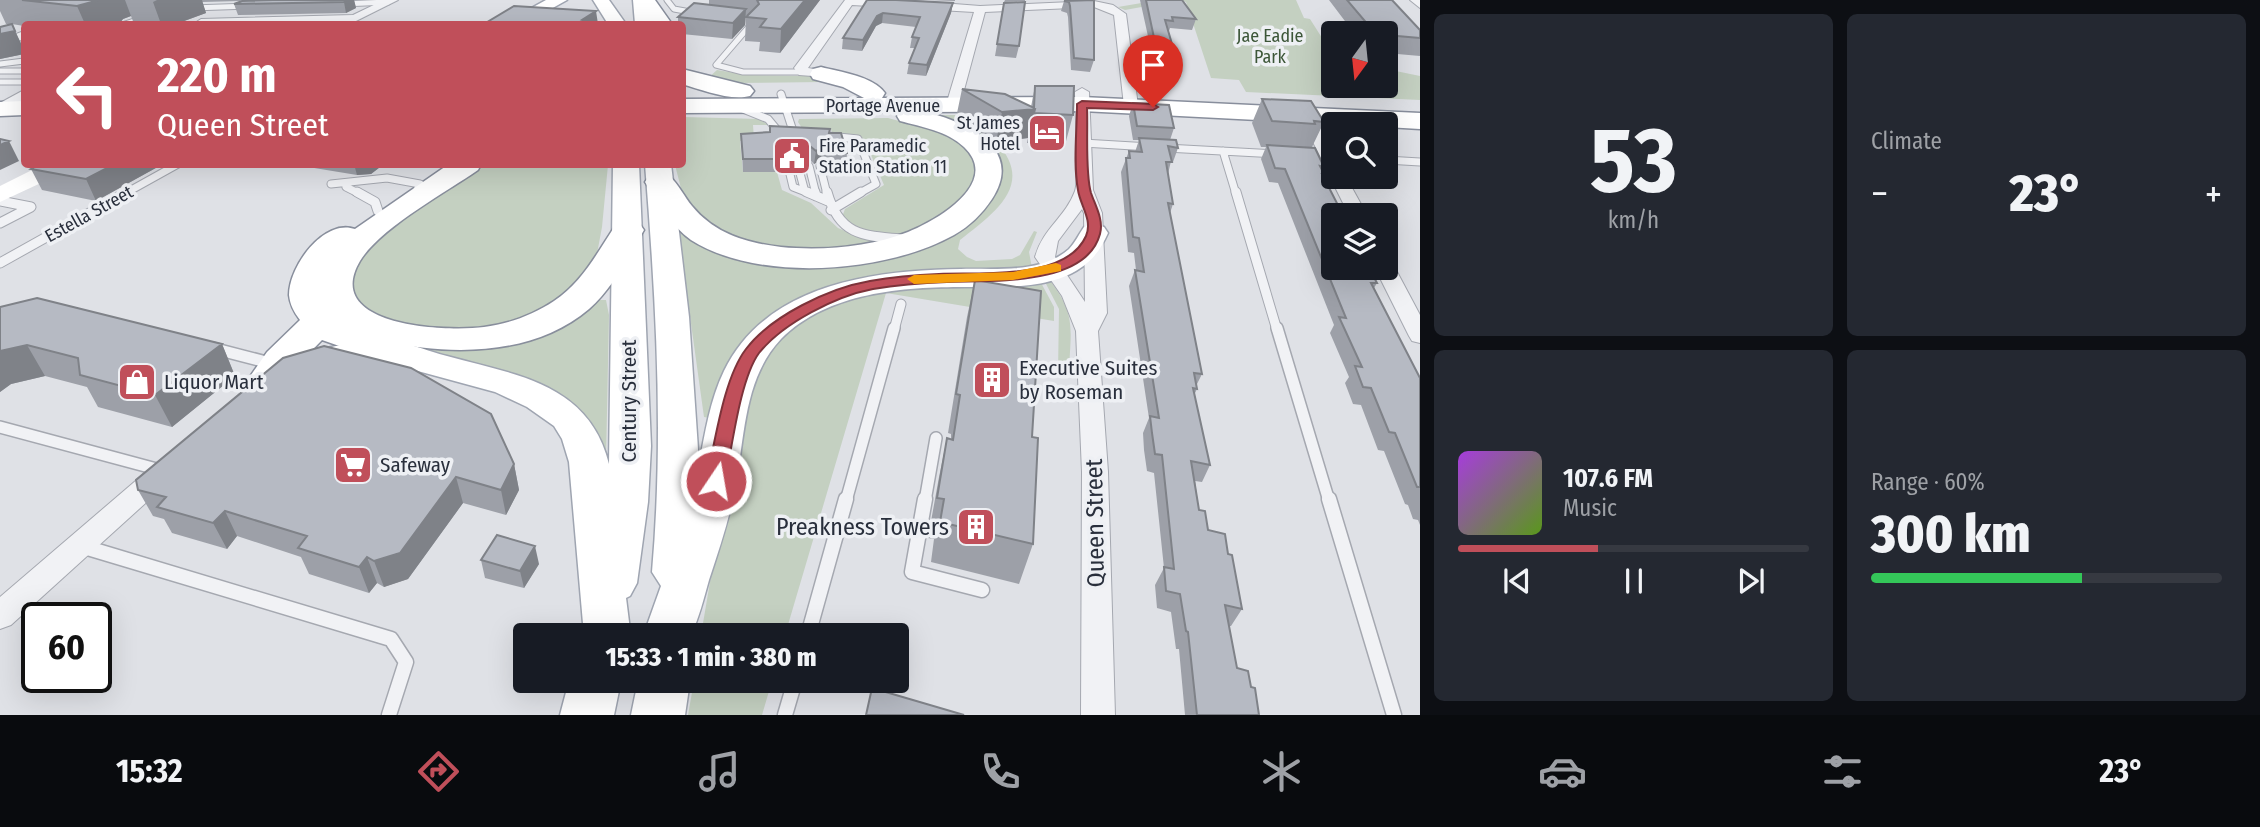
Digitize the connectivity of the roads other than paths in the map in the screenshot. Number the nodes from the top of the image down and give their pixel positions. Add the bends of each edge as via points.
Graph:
1 (559, 0) edge
2 (601, 0) edge
3 (643, 0) edge
4 (667, 0) edge
5 (1415, 0) edge
6 (391, 1) edge
7 (260, 3) edge
8 (337, 4) edge
9 (1420, 5) edge
10 (244, 6) junction
11 (180, 8) dead end
12 (980, 9) junction
13 (157, 13) dead end
14 (704, 14) edge
15 (743, 18) edge
16 (355, 19) junction
17 (134, 21) edge
18 (206, 21) edge
19 (326, 21) edge
20 (350, 21) edge
21 (516, 21) edge
22 (615, 21) edge
23 (644, 21) edge
24 (661, 21) edge
25 (21, 36) edge
26 (0, 44) edge
27 (21, 61) edge
28 (0, 64) edge
29 (0, 71) edge
30 (21, 71) edge
31 (686, 77) edge
32 (815, 80) junction
33 (0, 82) edge
34 (686, 94) edge
35 (1082, 98) junction
36 (15, 99) edge
37 (861, 99) junction
38 (955, 99) junction
39 (746, 100) junction
40 (783, 100) junction
41 (1129, 100) junction
42 (686, 106) edge
43 (1303, 109) junction
44 (1420, 109) edge
45 (1420, 121) edge
46 (767, 131) edge
47 (779, 134) junction
48 (819, 135) edge
49 (1083, 143) junction
50 (1321, 145) edge
51 (1223, 151) junction
52 (1289, 155) edge
53 (1398, 161) edge
54 (1420, 162) edge
55 (788, 166) dead end
56 (799, 166) dead end
57 (809, 166) dead end
58 (820, 166) dead end
59 (27, 168) edge
60 (55, 168) edge
61 (171, 168) edge
62 (441, 168) edge
63 (461, 168) edge
64 (626, 168) edge
65 (659, 173) edge
66 (0, 181) edge
67 (331, 184) dead end
68 (346, 187) dead end
69 (1084, 190) junction
70 (805, 192) junction
71 (0, 195) edge
72 (816, 196) junction
73 (0, 201) edge
74 (399, 201) junction
75 (829, 206) junction
76 (0, 223) edge
77 (628, 230) junction
78 (1094, 233) junction
79 (918, 240) junction
80 (0, 263) edge
81 (1051, 269) junction
82 (1391, 280) edge
83 (901, 304) dead end
84 (318, 320) junction
85 (1087, 331) junction
86 (1420, 337) edge
87 (203, 346) edge
88 (382, 351) junction
89 (266, 377) junction
90 (0, 427) edge
91 (936, 438) dead end
92 (174, 463) joint
93 (80, 545) junction
94 (982, 590) dead end
95 (0, 616) edge
96 (605, 623) edge
97 (608, 623) edge
98 (671, 623) edge
99 (673, 623) edge
100 (810, 623) edge
101 (592, 693) edge
102 (662, 693) edge
103 (791, 693) edge
104 (389, 715) edge
105 (587, 715) edge
106 (658, 715) edge
107 (785, 715) edge
108 (1098, 715) edge
109 (1394, 715) edge

1 - 21 main road
2 - 22 main road
3 - 23 main road
3 - 24 highway
4 - 14 lane via 674,9
5 - 9 street
6 - 8 lane
6 - 16 street
7 - 10 street
10 - 11 lane
10 - 18 street
12 - 32 street via 849,2 801,68
12 - 38 street
12 - 41 street via 1087,4 1115,9 1120,14
13 - 17 lane
15 - 32 lane via 753,25 716,65
16 - 19 street
16 - 20 street
25 - 26 street
27 - 28 lane
29 - 30 lane
31 - 39 highway
32 - 37 highway, Portage Avenue
32 - 40 highway, Portage Avenue
33 - 36 lane
34 - 39 highway, Portage Avenue
35 - 38 highway, Portage Avenue
35 - 41 highway, Portage Avenue
35 - 49 street, Queen Street
37 - 38 highway, Portage Avenue
37 - 40 highway, Portage Avenue
37 - 79 highway via 944,126 973,141 985,156 989,178 974,204 954,222
39 - 40 highway, Portage Avenue
39 - 42 highway, Portage Avenue
39 - 47 lane via 776,125
40 - 47 lane via 794,133
41 - 43 highway, Portage Avenue
43 - 44 highway, Portage Avenue
43 - 45 highway, Portage Avenue
43 - 50 street
46 - 47 lane
48 - 75 lane via 858,139 876,184
49 - 51 lane
49 - 69 street, Queen Street
51 - 52 lane
51 - 109 lane
53 - 54 lane
55 - 70 lane via 793,187
56 - 70 lane
57 - 72 lane
58 - 75 lane
59 - 66 main road
60 - 71 main road
61 - 80 lane, Estella Street
62 - 74 highway
63 - 74 highway
64 - 77 main road, Century Street
65 - 79 highway via 681,213 704,234 735,248 798,257 842,255
65 - 98 main road, Century Street via 679,408 679,503
67 - 74 lane via 387,178
68 - 74 lane via 378,205
69 - 78 street, Queen Street via 1093,213
69 - 81 street via 1046,245
70 - 72 lane
72 - 75 lane
73 - 76 lane via 31,207
74 - 77 highway via 348,254 337,274 337,292 345,309 369,325 421,339 485,338 552,317 576,302 596,281
74 - 84 highway via 332,244 314,267 307,295
75 - 79 lane via 838,222 856,232
77 - 97 main road, Century Street via 631,446
78 - 81 main road via 1081,253
78 - 85 street, Queen Street via 1096,313
81 - 85 street, Queen Street via 1072,296
81 - 99 main road via 868,286 805,309 761,341 736,384 711,506
82 - 86 street
83 - 100 lane
84 - 88 highway
84 - 89 highway
85 - 108 street, Queen Street via 1095,472
87 - 89 lane
88 - 89 main road via 333,358
88 - 96 main road via 508,384 567,417 589,462
90 - 92 lane
91 - 94 lane via 912,572
92 - 93 street
93 - 95 street
93 - 104 lane via 391,639 406,662
101 - 105 main road
102 - 106 main road
103 - 107 lane

